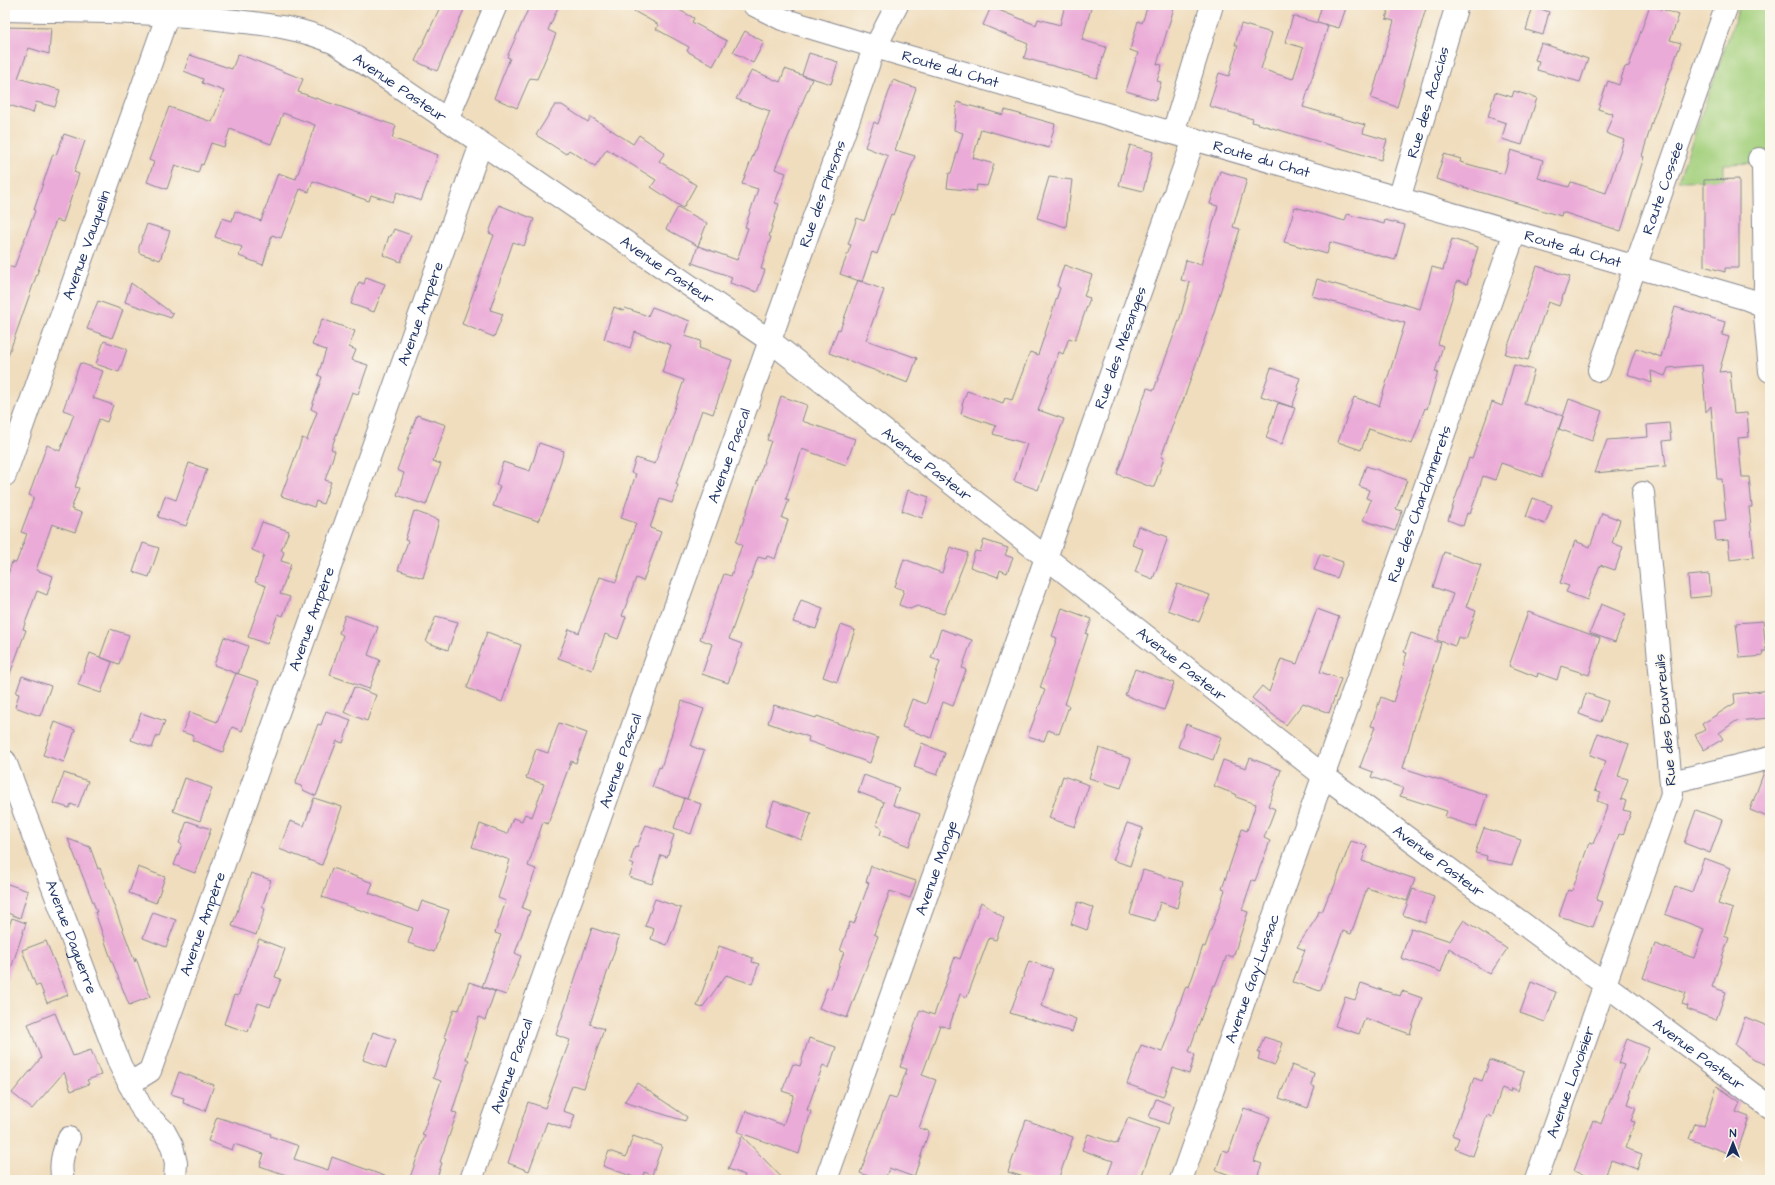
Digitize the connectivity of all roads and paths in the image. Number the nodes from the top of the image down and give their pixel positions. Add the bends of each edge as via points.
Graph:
1 (496, 5) edge
2 (754, 5) edge
3 (897, 5) edge
4 (1212, 5) edge
5 (1457, 5) edge
6 (1727, 5) edge
7 (5, 10) edge
8 (175, 11) edge
9 (875, 47) junction
10 (447, 120) junction
11 (1173, 133) junction
12 (1194, 139) junction
13 (481, 144) junction
14 (1759, 159) dead end
15 (1399, 199) junction
16 (1515, 232) junction
17 (1636, 266) junction
18 (1767, 307) edge
19 (769, 340) junction
20 (1599, 370) dead end
21 (1770, 371) edge
22 (5, 475) edge
23 (1643, 493) dead end
24 (1046, 557) junction
25 (1770, 758) edge
26 (5, 760) edge
27 (1324, 776) junction
28 (1672, 782) junction
29 (1606, 985) junction
30 (129, 1084) junction
31 (1770, 1107) edge
32 (69, 1138) dead end
33 (63, 1180) edge
34 (175, 1180) edge
35 (470, 1180) edge
36 (826, 1180) edge
37 (1181, 1180) edge
38 (1536, 1180) edge

1 - 10 street
2 - 9 street, Route du Chat via 782,19
3 - 9 street, Rue des Pinsons
4 - 11 street
5 - 15 street, Rue des Acacias
6 - 17 street, Route Cossée
7 - 8 street, Avenue Pasteur
8 - 10 street, Avenue Pasteur via 312,33 335,43
8 - 22 street, Avenue Vauquelin
9 - 11 street, Route du Chat
9 - 19 street, Rue des Pinsons
10 - 13 street, Avenue Pasteur
11 - 12 street, Route du Chat
12 - 15 street, Route du Chat
12 - 24 street, Rue des Mésanges
13 - 19 street, Avenue Pasteur
13 - 30 street, Avenue Ampère via 150,1071
14 - 18 street via 1763,165
15 - 16 street, Route du Chat
16 - 17 street, Route du Chat
16 - 27 street, Rue des Chardonnerets
17 - 18 street, Route du Chat
17 - 20 street, Route Cossée
18 - 21 street
19 - 24 street, Avenue Pasteur
19 - 35 street, Avenue Pascal
23 - 28 street, Rue des Bouvreuils
24 - 27 street, Avenue Pasteur
24 - 36 street, Avenue Monge
25 - 28 street
26 - 30 street, Avenue Daguerre via 102,1022
27 - 29 street, Avenue Pasteur
27 - 37 street, Avenue Gay-Lussac
28 - 29 street, Rue des Bouvreuils via 1672,794
29 - 31 street, Avenue Pasteur
29 - 38 street, Avenue Lavoisier
30 - 34 street, Avenue Daguerre via 143,1112 164,1131 172,1146 176,1163
32 - 33 street via 62,1154

